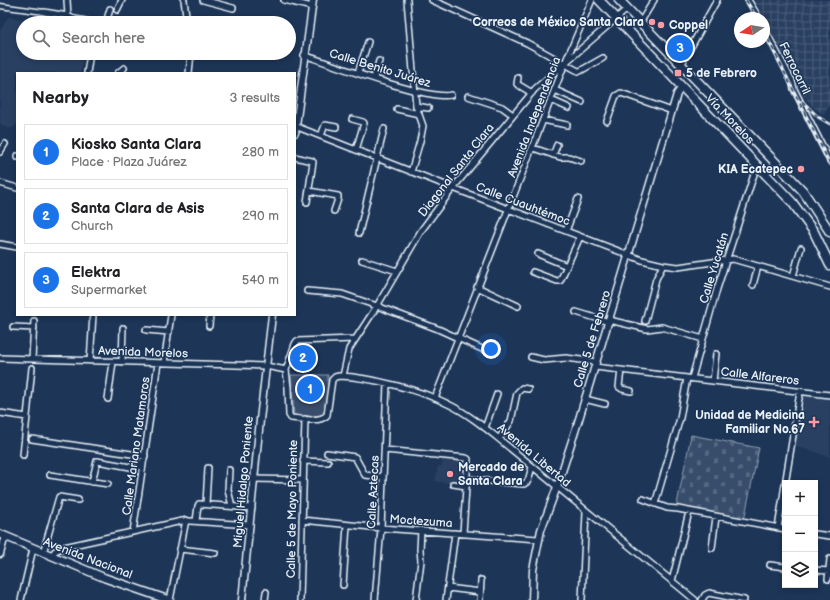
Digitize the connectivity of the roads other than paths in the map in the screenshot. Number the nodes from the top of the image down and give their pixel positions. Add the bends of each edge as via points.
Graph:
1 (67, 0) edge
2 (122, 0) edge
3 (184, 0) edge
4 (203, 0) edge
5 (284, 0) edge
6 (313, 0) edge
7 (407, 0) edge
8 (432, 0) edge
9 (592, 0) edge
10 (599, 0) edge
11 (618, 0) edge
12 (654, 0) edge
13 (718, 0) edge
14 (748, 0) edge
15 (0, 6) edge
16 (312, 7) junction
17 (233, 8) dead end
18 (110, 9) dead end
19 (627, 9) junction
20 (117, 10) dead end
21 (44, 12) joint
22 (755, 12) edge
23 (68, 16) joint
24 (108, 16) edge
25 (186, 16) edge
26 (617, 18) junction
27 (640, 23) junction
28 (770, 39) edge
29 (368, 42) dead end
30 (304, 55) junction
31 (603, 58) dead end
32 (89, 60) edge
33 (190, 60) edge
34 (378, 62) dead end
35 (565, 63) junction
36 (681, 65) junction
37 (124, 68) dead end
38 (87, 72) edge
39 (119, 72) edge
40 (189, 72) edge
41 (358, 73) junction
42 (374, 78) junction
43 (518, 78) dead end
44 (682, 87) junction
45 (555, 90) junction
46 (415, 91) junction
47 (532, 93) junction
48 (451, 95) dead end
49 (468, 96) dead end
50 (551, 100) junction
51 (582, 102) dead end
52 (416, 106) junction
53 (428, 108) dead end
54 (569, 108) dead end
55 (397, 109) dead end
56 (672, 111) junction
57 (419, 114) junction
58 (513, 115) junction
59 (296, 118) edge
60 (352, 119) dead end
61 (543, 120) junction
62 (607, 122) dead end
63 (567, 125) dead end
64 (296, 126) edge
65 (336, 127) dead end
66 (384, 129) dead end
67 (321, 136) junction
68 (5, 144) dead end
69 (557, 144) dead end
70 (533, 148) junction
71 (356, 150) junction
72 (0, 152) edge
73 (553, 155) junction
74 (296, 157) edge
75 (377, 159) junction
76 (581, 161) dead end
77 (830, 161) edge
78 (757, 165) junction
79 (412, 172) junction
80 (0, 183) edge
81 (16, 188) edge
82 (453, 188) junction
83 (309, 191) junction
84 (578, 199) dead end
85 (307, 202) dead end
86 (508, 209) junction
87 (334, 211) dead end
88 (566, 231) junction
89 (830, 232) edge
90 (359, 233) dead end
91 (580, 237) junction
92 (0, 244) edge
93 (16, 247) edge
94 (801, 248) dead end
95 (538, 254) dead end
96 (629, 256) junction
97 (727, 259) junction
98 (362, 260) dead end
99 (663, 265) junction
100 (830, 265) edge
101 (567, 266) junction
102 (758, 266) junction
103 (397, 271) junction
104 (533, 272) dead end
105 (793, 276) junction
106 (753, 285) dead end
107 (478, 287) junction
108 (830, 287) edge
109 (307, 290) dead end
110 (377, 306) junction
111 (518, 306) dead end
112 (576, 312) dead end
113 (93, 316) edge
114 (171, 316) edge
115 (210, 316) edge
116 (272, 316) edge
117 (645, 320) dead end
118 (34, 321) dead end
119 (609, 321) junction
120 (209, 326) dead end
121 (13, 327) dead end
122 (34, 328) junction
123 (123, 328) dead end
124 (146, 330) dead end
125 (169, 332) junction
126 (458, 338) junction
127 (355, 339) junction
128 (703, 339) junction
129 (482, 349) dead end
130 (716, 354) dead end
131 (530, 357) dead end
132 (0, 358) edge
133 (32, 359) junction
134 (90, 360) junction
135 (113, 362) junction
136 (122, 362) junction
137 (161, 363) junction
138 (596, 364) junction
139 (266, 366) junction
140 (32, 368) dead end
141 (286, 370) junction
142 (621, 370) junction
143 (343, 376) junction
144 (690, 378) junction
145 (713, 381) junction
146 (387, 384) junction
147 (528, 389) dead end
148 (631, 391) dead end
149 (800, 392) junction
150 (496, 394) dead end
151 (830, 395) edge
152 (435, 398) junction
153 (108, 399) dead end
154 (585, 399) junction
155 (605, 404) dead end
156 (0, 413) edge
157 (27, 417) junction
158 (305, 419) junction
159 (485, 428) junction
160 (32, 439) dead end
161 (499, 439) junction
162 (385, 450) junction
163 (327, 453) dead end
164 (23, 455) dead end
165 (145, 457) junction
166 (303, 461) junction
167 (328, 462) dead end
168 (532, 467) junction
169 (208, 468) dead end
170 (229, 470) dead end
171 (50, 475) dead end
172 (383, 477) junction
173 (254, 479) junction
174 (303, 480) junction
175 (467, 480) junction
176 (92, 482) junction
177 (108, 484) dead end
178 (454, 484) dead end
179 (466, 486) junction
180 (557, 487) junction
181 (643, 499) dead end
182 (78, 500) dead end
183 (206, 504) junction
184 (655, 504) junction
185 (232, 506) junction
186 (252, 508) junction
187 (586, 512) junction
188 (689, 512) junction
189 (716, 517) junction
190 (186, 520) junction
191 (302, 520) junction
192 (196, 521) junction
193 (250, 525) junction
194 (347, 525) junction
195 (381, 528) junction
196 (778, 528) junction
197 (782, 529) edge
198 (421, 530) junction
199 (133, 532) junction
200 (455, 533) junction
201 (463, 533) junction
202 (818, 534) edge
203 (2, 535) edge
204 (830, 536) edge
205 (538, 539) junction
206 (712, 548) dead end
207 (34, 549) junction
208 (180, 549) junction
209 (43, 553) junction
210 (215, 553) dead end
211 (0, 554) edge
212 (51, 556) junction
213 (830, 559) edge
214 (770, 566) dead end
215 (782, 567) edge
216 (818, 570) edge
217 (829, 571) junction
218 (828, 579) dead end
219 (481, 580) dead end
220 (672, 581) junction
221 (343, 585) dead end
222 (448, 588) junction
223 (266, 592) dead end
224 (480, 592) junction
225 (21, 600) edge
226 (170, 600) edge
227 (242, 600) edge
228 (265, 600) edge
229 (300, 600) edge
230 (375, 600) edge
231 (416, 600) edge
232 (446, 600) edge
233 (480, 600) edge
234 (532, 600) edge
235 (582, 600) edge
236 (695, 600) edge
237 (702, 600) edge
238 (744, 600) edge

1 - 23 street
2 - 20 street
3 - 25 street
4 - 17 street
5 - 16 street
6 - 16 street
7 - 46 street
8 - 35 street
9 - 35 street, Avenida Independencia
10 - 26 main road, Vía Morelos
11 - 19 main road, Vía Morelos
12 - 27 street
13 - 36 street
14 - 22 street
15 - 21 street
16 - 30 street
18 - 24 street
19 - 26 street, Diagonal Santa Clara
19 - 27 main road, Vía Morelos
21 - 23 street
26 - 35 street, Diagonal Santa Clara
26 - 44 main road, Vía Morelos
27 - 36 main road, Vía Morelos
28 - 77 street, Ferrocarril
29 - 41 street
30 - 41 street, Calle Benito Juárez
30 - 59 street
31 - 35 street via 580,72
32 - 38 street
33 - 40 street
34 - 42 street
35 - 45 street, Avenida Independencia
35 - 47 street, Diagonal Santa Clara
36 - 89 main road, Vía Morelos via 803,191
37 - 39 street
41 - 42 street, Calle Benito Juárez
42 - 46 street, Calle Benito Juárez
43 - 47 street via 517,84
44 - 56 street, Calle 5 de Febrero
44 - 78 main road, Vía Morelos
45 - 50 street, Avenida Independencia
45 - 51 street
46 - 48 street, Calle Benito Juárez
46 - 52 street
47 - 58 street, Diagonal Santa Clara
49 - 58 street via 502,107
50 - 54 street
50 - 61 street, Avenida Independencia
52 - 53 street
52 - 57 street
55 - 57 street
56 - 62 street via 619,93
56 - 96 street, Calle 5 de Febrero
57 - 79 street via 422,129
58 - 82 street, Diagonal Santa Clara
60 - 71 street via 364,123
61 - 63 street
61 - 70 street, Avenida Independencia
64 - 67 street, Calle Cuauhtémoc
65 - 67 street via 325,125
66 - 75 street
67 - 71 street, Calle Cuauhtémoc
68 - 72 street
69 - 73 street
70 - 73 street
70 - 86 street, Avenida Independencia
71 - 75 street, Calle Cuauhtémoc
73 - 76 street
74 - 83 street via 313,161
75 - 79 street, Calle Cuauhtémoc
75 - 90 street
78 - 97 street, Calle Yucatán
78 - 100 main road, Vía Morelos via 804,216
79 - 82 street, Calle Cuauhtémoc
80 - 81 street
82 - 86 street, Calle Cuauhtémoc
82 - 103 street, Diagonal Santa Clara via 421,231
83 - 85 street
83 - 87 street via 338,196
84 - 88 street
86 - 88 street, Calle Cuauhtémoc
86 - 107 street, Avenida Independencia
88 - 91 street, Calle Cuauhtémoc
91 - 96 street, Calle Cuauhtémoc
91 - 101 street
92 - 93 street
94 - 105 street
95 - 101 street
96 - 99 street, Calle Cuauhtémoc
96 - 119 street, Calle 5 de Febrero
97 - 99 street, Calle Cuauhtémoc via 685,266
97 - 102 street
97 - 128 street, Calle Yucatán
98 - 103 street
99 - 117 street via 656,279
101 - 104 street via 558,282
102 - 105 street
102 - 106 street
103 - 110 street, Diagonal Santa Clara
105 - 108 street
107 - 111 street
107 - 126 street, Avenida Independencia
109 - 110 street via 342,294
110 - 126 street
110 - 127 street, Diagonal Santa Clara
112 - 119 street
113 - 134 street
114 - 125 street, Calle Mariano Matamoros
115 - 120 street
116 - 139 street, Miguel Hidalgo Poniente
118 - 122 street
119 - 128 street via 647,329 662,327
119 - 138 street, Calle 5 de Febrero
121 - 122 street
122 - 133 street
123 - 136 street
124 - 125 street
125 - 137 street, Calle Mariano Matamoros
126 - 129 street
126 - 152 street, Avenida Independencia
127 - 141 street via 297,341
127 - 143 street, Diagonal Santa Clara via 349,349
128 - 144 street, Calle Yucatán
130 - 145 street
131 - 138 street, Calle Alfareros via 544,360 564,358
132 - 133 street, Avenida Morelos
133 - 134 street, Avenida Morelos
134 - 135 street, Avenida Morelos
135 - 136 street, Avenida Morelos
135 - 153 street
136 - 137 street, Avenida Morelos
137 - 139 street, Avenida Morelos
137 - 165 street, Calle Mariano Matamoros
138 - 142 street, Calle Alfareros
138 - 154 street, Calle 5 de Febrero
139 - 141 street, Avenida Morelos
139 - 173 street, Miguel Hidalgo Poniente
140 - 157 street
141 - 158 street via 290,416
142 - 144 street, Calle Alfareros
142 - 148 street via 619,387
143 - 146 street, Avenida Libertad
143 - 158 street, Avenida Libertad via 332,380 327,415 319,420
144 - 145 street, Calle Alfareros
144 - 184 street, Calle Yucatán
145 - 149 street, Calle Alfareros
146 - 152 street, Avenida Libertad
146 - 162 street, Calle Aztecas
147 - 161 street via 522,388 518,392 510,421
149 - 151 street, Calle Alfareros
149 - 196 street
150 - 159 street
152 - 159 street, Avenida Libertad via 460,410
154 - 155 street
154 - 180 street, Calle 5 de Febrero
156 - 157 street
157 - 164 street
158 - 166 street, Calle 5 de Mayo Poniente
159 - 161 street, Avenida Libertad
160 - 165 street
161 - 168 street, Avenida Libertad
162 - 172 street, Calle Aztecas
162 - 175 street via 466,458
163 - 172 street via 355,457 365,475
165 - 176 street via 136,468 96,461
165 - 199 street, Calle Mariano Matamoros
166 - 167 street
166 - 174 street, Calle 5 de Mayo Poniente
168 - 175 street via 528,481 524,484
168 - 180 street, Avenida Libertad
169 - 183 street
170 - 185 street via 228,490
171 - 176 street
172 - 195 street, Calle Aztecas
173 - 174 street
173 - 186 street, Miguel Hidalgo Poniente
174 - 191 street, Calle 5 de Mayo Poniente
175 - 179 street
176 - 177 street
178 - 179 street
179 - 201 street
180 - 187 street, Avenida Libertad
180 - 205 street, Calle 5 de Febrero
181 - 184 street
182 - 209 street via 60,496 58,498
183 - 185 street
183 - 192 street via 198,505
184 - 188 street
185 - 186 street
186 - 193 street, Miguel Hidalgo Poniente
187 - 220 street, Avenida Libertad
187 - 235 street
188 - 189 street
188 - 220 street
189 - 196 street
189 - 206 street
190 - 192 street
190 - 199 street
190 - 208 street
191 - 194 street, Moctezuma
191 - 229 street, Calle 5 de Mayo Poniente
192 - 193 street
193 - 227 street, Miguel Hidalgo Poniente
194 - 195 street, Moctezuma
194 - 221 street
195 - 198 street, Moctezuma
195 - 230 street, Calle Aztecas
196 - 197 street
198 - 200 street, Moctezuma
198 - 231 street via 421,561
199 - 212 street via 64,547
200 - 201 street, Moctezuma
200 - 222 street
201 - 205 street, Moctezuma
202 - 204 street
203 - 207 main road, Avenida Nacional
203 - 211 street
205 - 234 street, Calle 5 de Febrero
207 - 209 main road, Avenida Nacional
207 - 225 street
208 - 210 street
208 - 226 street
209 - 212 main road, Avenida Nacional
212 - 226 main road, Avenida Nacional
213 - 217 street
214 - 215 street
216 - 217 street
217 - 218 street
219 - 224 street
220 - 236 street, Avenida Libertad
222 - 224 street
222 - 232 street
223 - 228 street
224 - 233 street
237 - 238 street via 707,593

